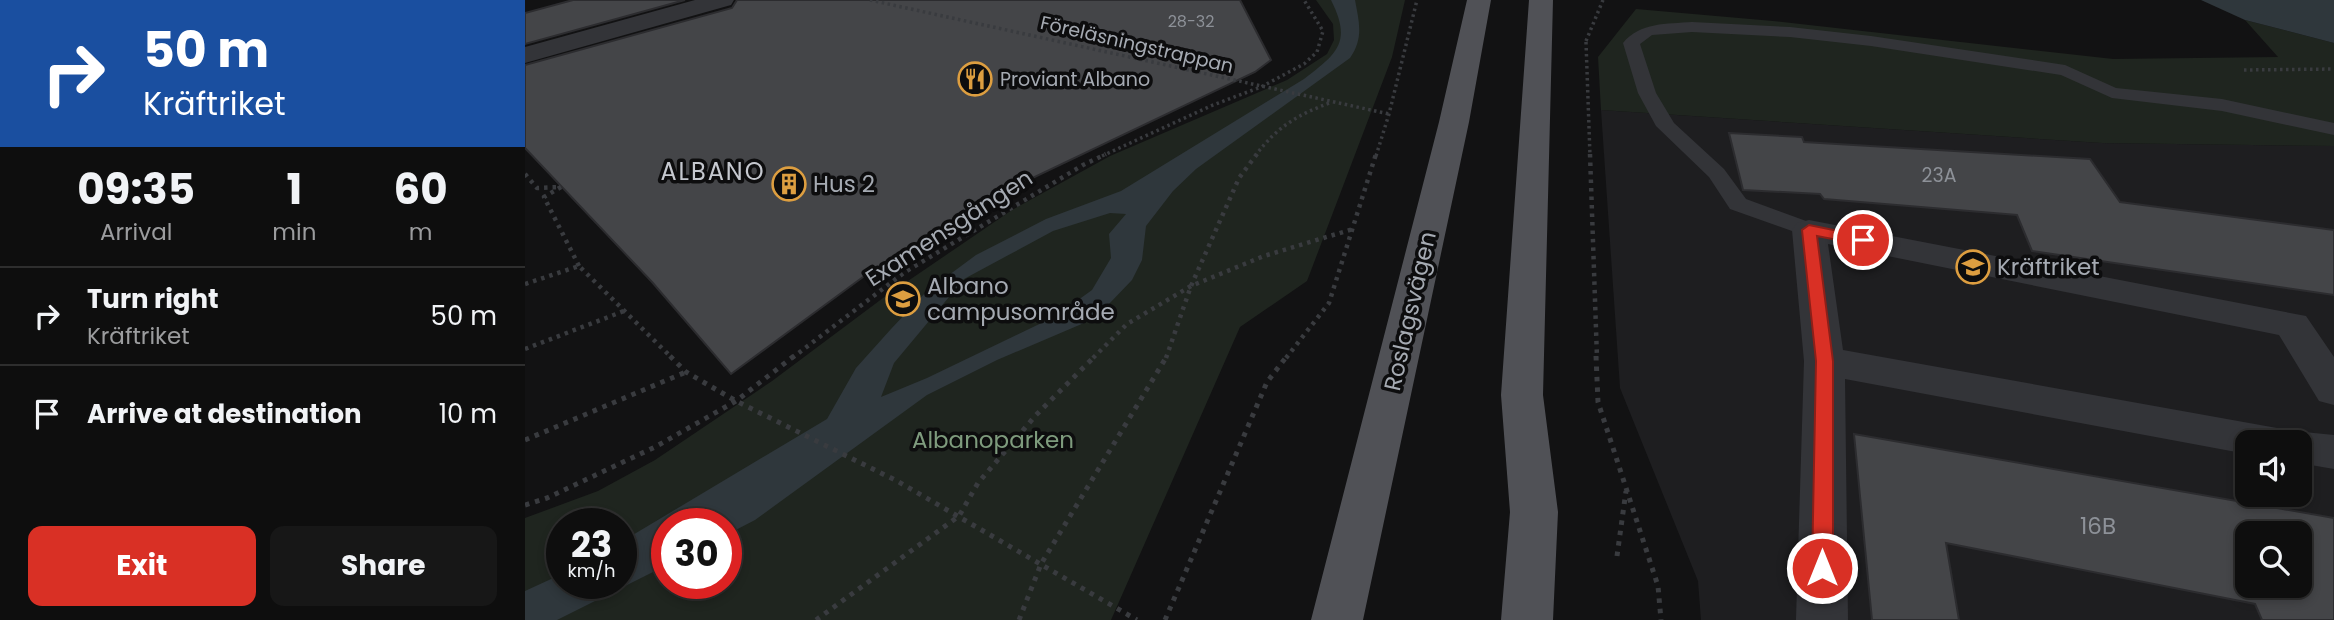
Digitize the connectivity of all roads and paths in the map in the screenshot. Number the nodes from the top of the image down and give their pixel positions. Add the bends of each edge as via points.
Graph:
1 (722, 0) edge
2 (870, 0) edge
3 (1304, 0) edge
4 (1417, 0) edge
5 (1479, 0) edge
6 (1541, 0) edge
7 (1603, 0) edge
8 (525, 55) edge
9 (1261, 87) junction
10 (1332, 102) junction
11 (1389, 114) junction
12 (2334, 129) edge
13 (525, 174) edge
14 (1353, 229) junction
15 (1809, 230) junction
16 (579, 266) junction
17 (525, 284) edge
18 (1191, 286) junction
19 (624, 311) junction
20 (525, 349) edge
21 (1824, 361) junction
22 (685, 372) junction
23 (2334, 390) edge
24 (736, 401) junction
25 (2235, 435) edge
26 (525, 440) edge
27 (2312, 449) edge
28 (2334, 453) edge
29 (1626, 488) junction
30 (525, 505) edge
31 (959, 516) junction
32 (1617, 556) dead end
33 (1041, 564) junction
34 (816, 620) edge
35 (1019, 620) edge
36 (1137, 620) edge
37 (1165, 620) edge
38 (1337, 620) edge
39 (1527, 620) edge
40 (1661, 620) edge
41 (1822, 620) edge

1 - 8 street
2 - 9 path, Föreläsningstrappan
3 - 9 path, Examensgången via 1323,31 1317,52
4 - 11 path
5 - 38 main road, Roslagsvägen
6 - 39 main road via 1521,395 1534,512
7 - 29 path via 1586,41 1598,402
9 - 10 path, Föreläsningstrappan
9 - 24 path, Examensgången via 1213,104 1083,165 986,221 905,272
10 - 11 path, Föreläsningstrappan
10 - 18 path via 1301,113 1272,134 1239,178
11 - 14 path
12 - 15 lane via 2222,104 2112,93 2065,70 1871,41 1692,27 1648,32 1631,43 1647,93 1666,126 1717,173 1738,204
13 - 16 path via 537,188 561,187 544,197
14 - 18 path via 1264,256
14 - 37 path via 1329,303 1267,382
15 - 21 street
15 - 23 street via 2292,325
16 - 17 path
16 - 19 path
18 - 31 path via 1127,324 1036,415 978,483
18 - 33 path via 1168,353
19 - 20 path
19 - 22 path
21 - 25 street
21 - 41 street
22 - 24 path
22 - 26 path
24 - 30 path, Examensgången via 655,447
24 - 31 path
27 - 28 street
29 - 32 path
29 - 40 path via 1658,586
31 - 33 path
31 - 34 path
33 - 35 path
33 - 36 path

